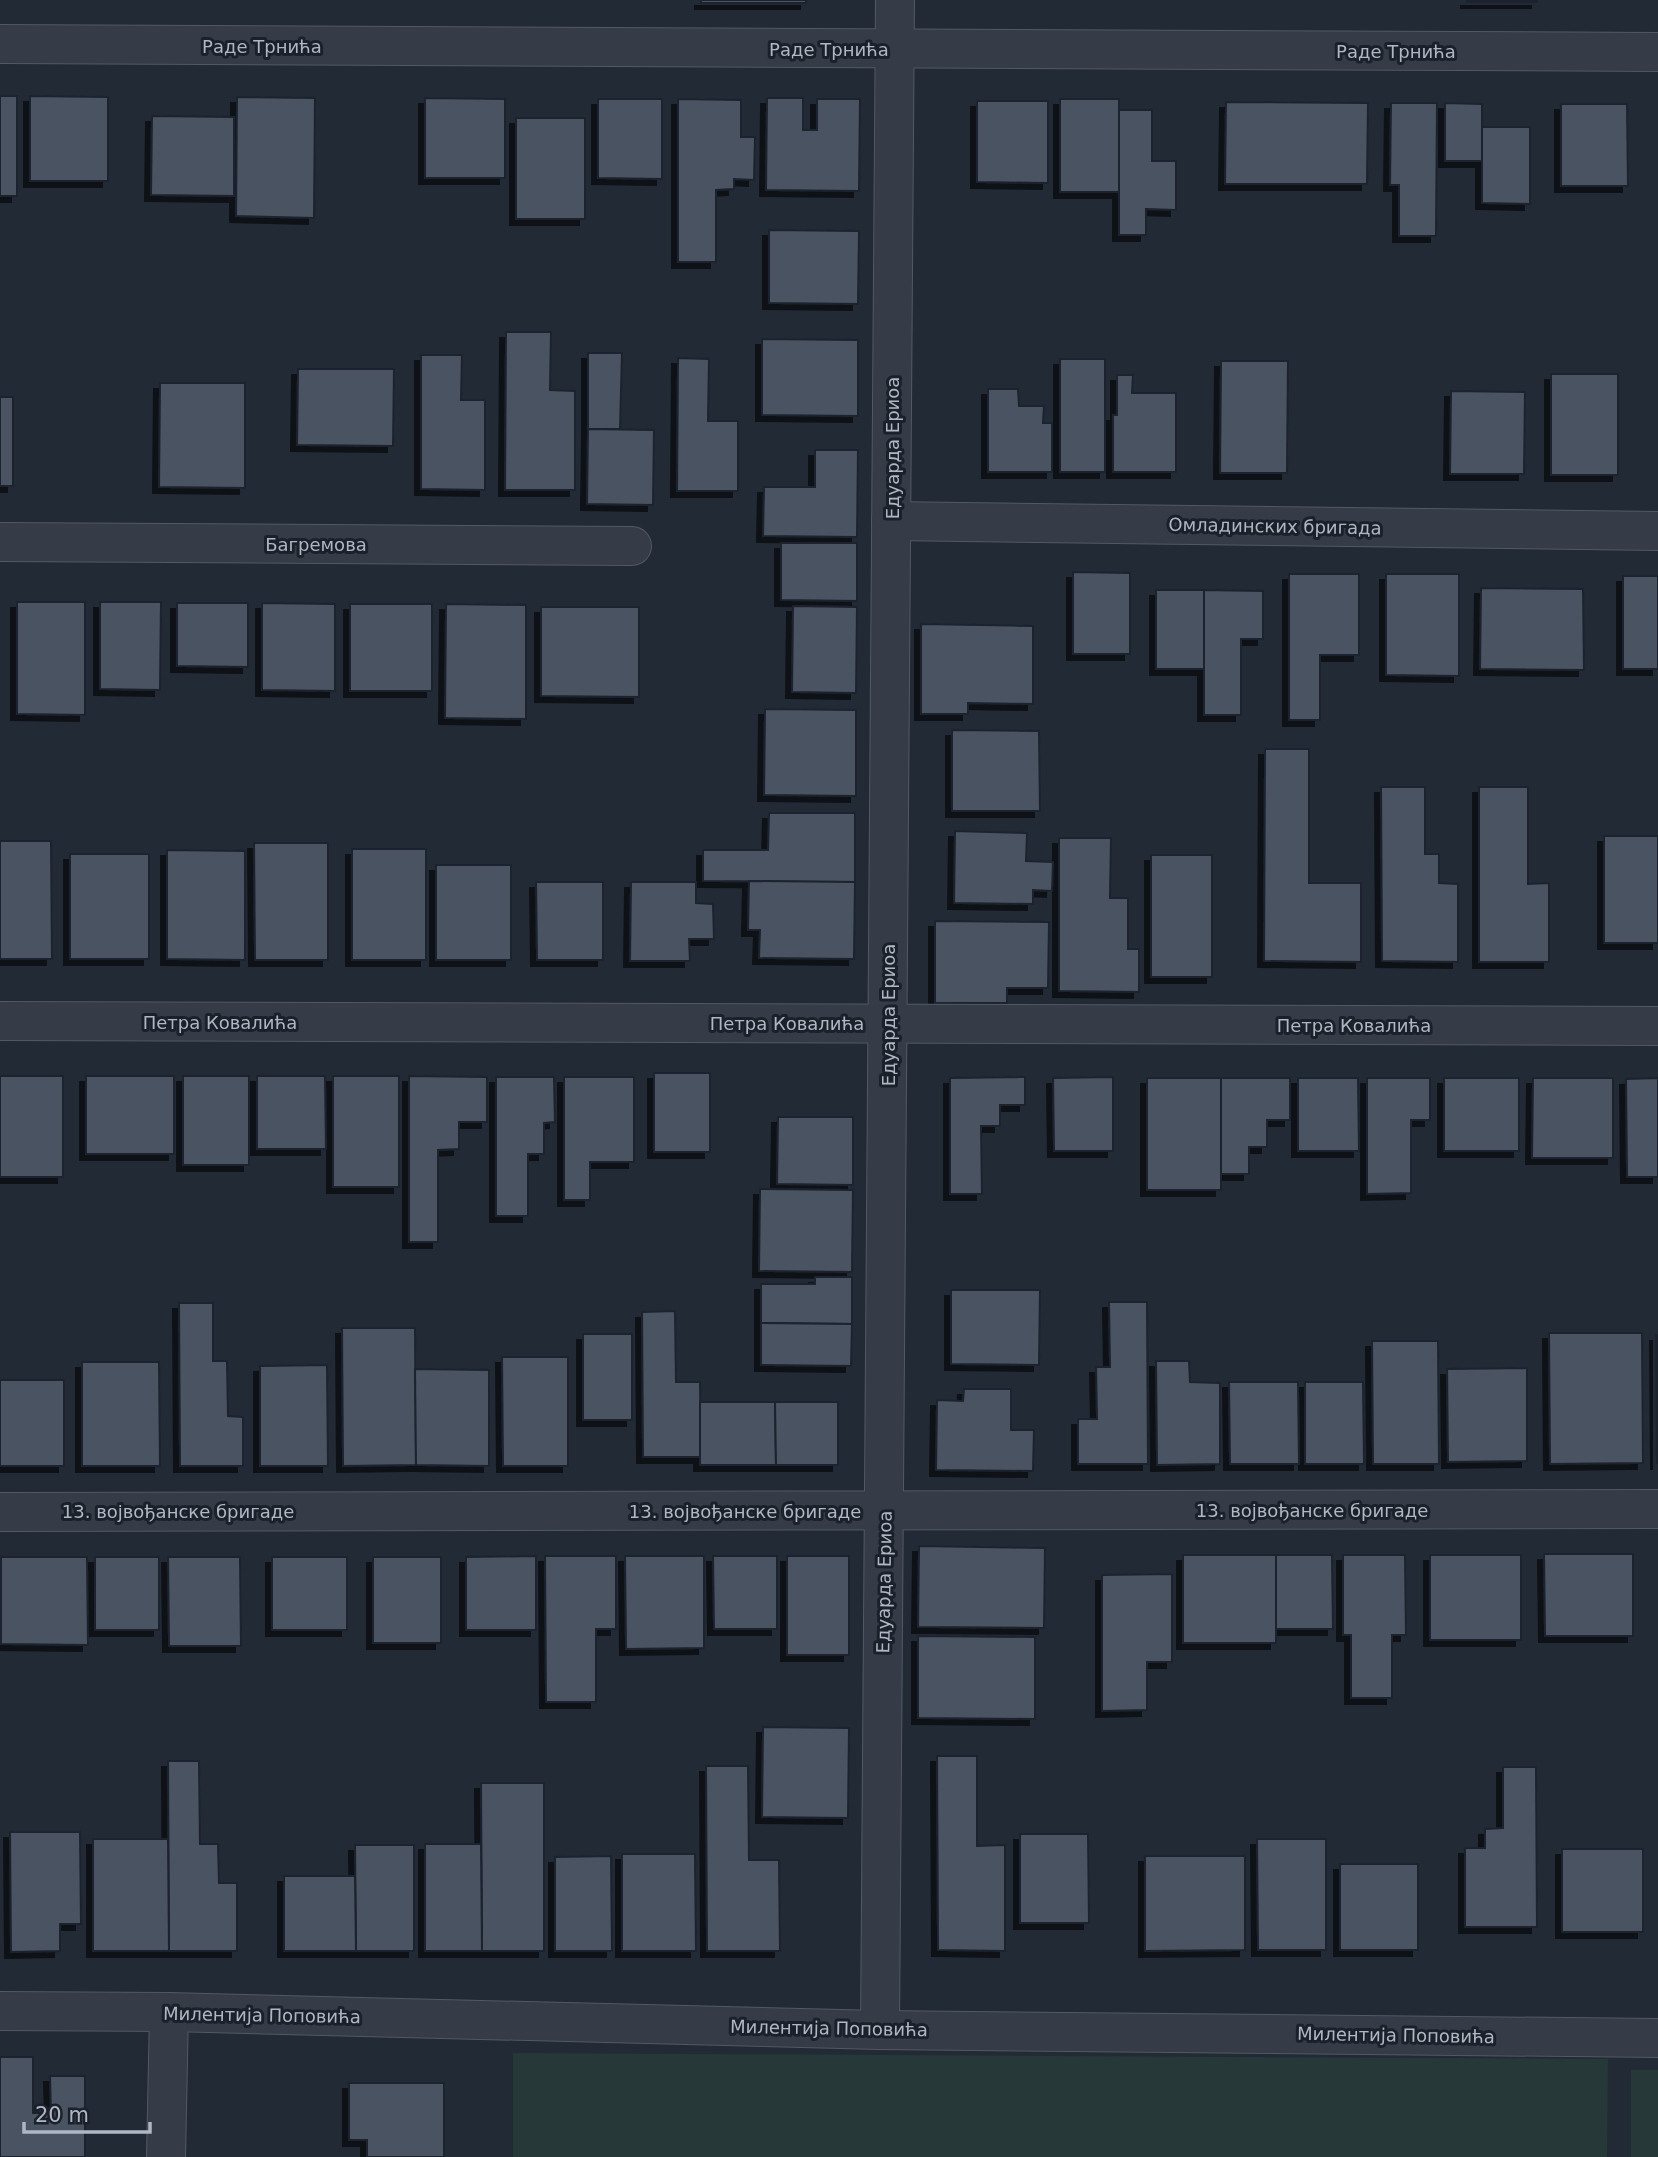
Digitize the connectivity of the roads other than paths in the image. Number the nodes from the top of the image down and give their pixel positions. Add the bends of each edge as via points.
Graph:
1 (895, 0) edge
2 (0, 44) edge
3 (895, 49) junction
4 (1658, 52) edge
5 (891, 521) junction
6 (1658, 531) edge
7 (0, 542) edge
8 (632, 546) dead end
9 (0, 1021) edge
10 (888, 1023) junction
11 (1658, 1026) edge
12 (1658, 1509) edge
13 (0, 1511) edge
14 (885, 1511) junction
15 (0, 2011) edge
16 (169, 2012) junction
17 (880, 2030) junction
18 (1658, 2038) edge
19 (166, 2157) edge

1 - 3 street, Едуарда Ериоа
2 - 3 street, Раде Трнића
3 - 4 street, Раде Трнића
3 - 5 street, Едуарда Ериоа
5 - 6 street, Омладинских бригада
5 - 10 street, Едуарда Ериоа
7 - 8 street, Багремова
9 - 10 street, Петра Ковалића
10 - 11 street, Петра Ковалића
10 - 14 street, Едуарда Ериоа
12 - 14 street, 13. војвођанске бригаде
13 - 14 street, 13. војвођанске бригаде
14 - 17 street, Едуарда Ериоа
15 - 16 street, Милентија Поповића
16 - 17 street, Милентија Поповића
16 - 19 street
17 - 18 street, Милентија Поповића

